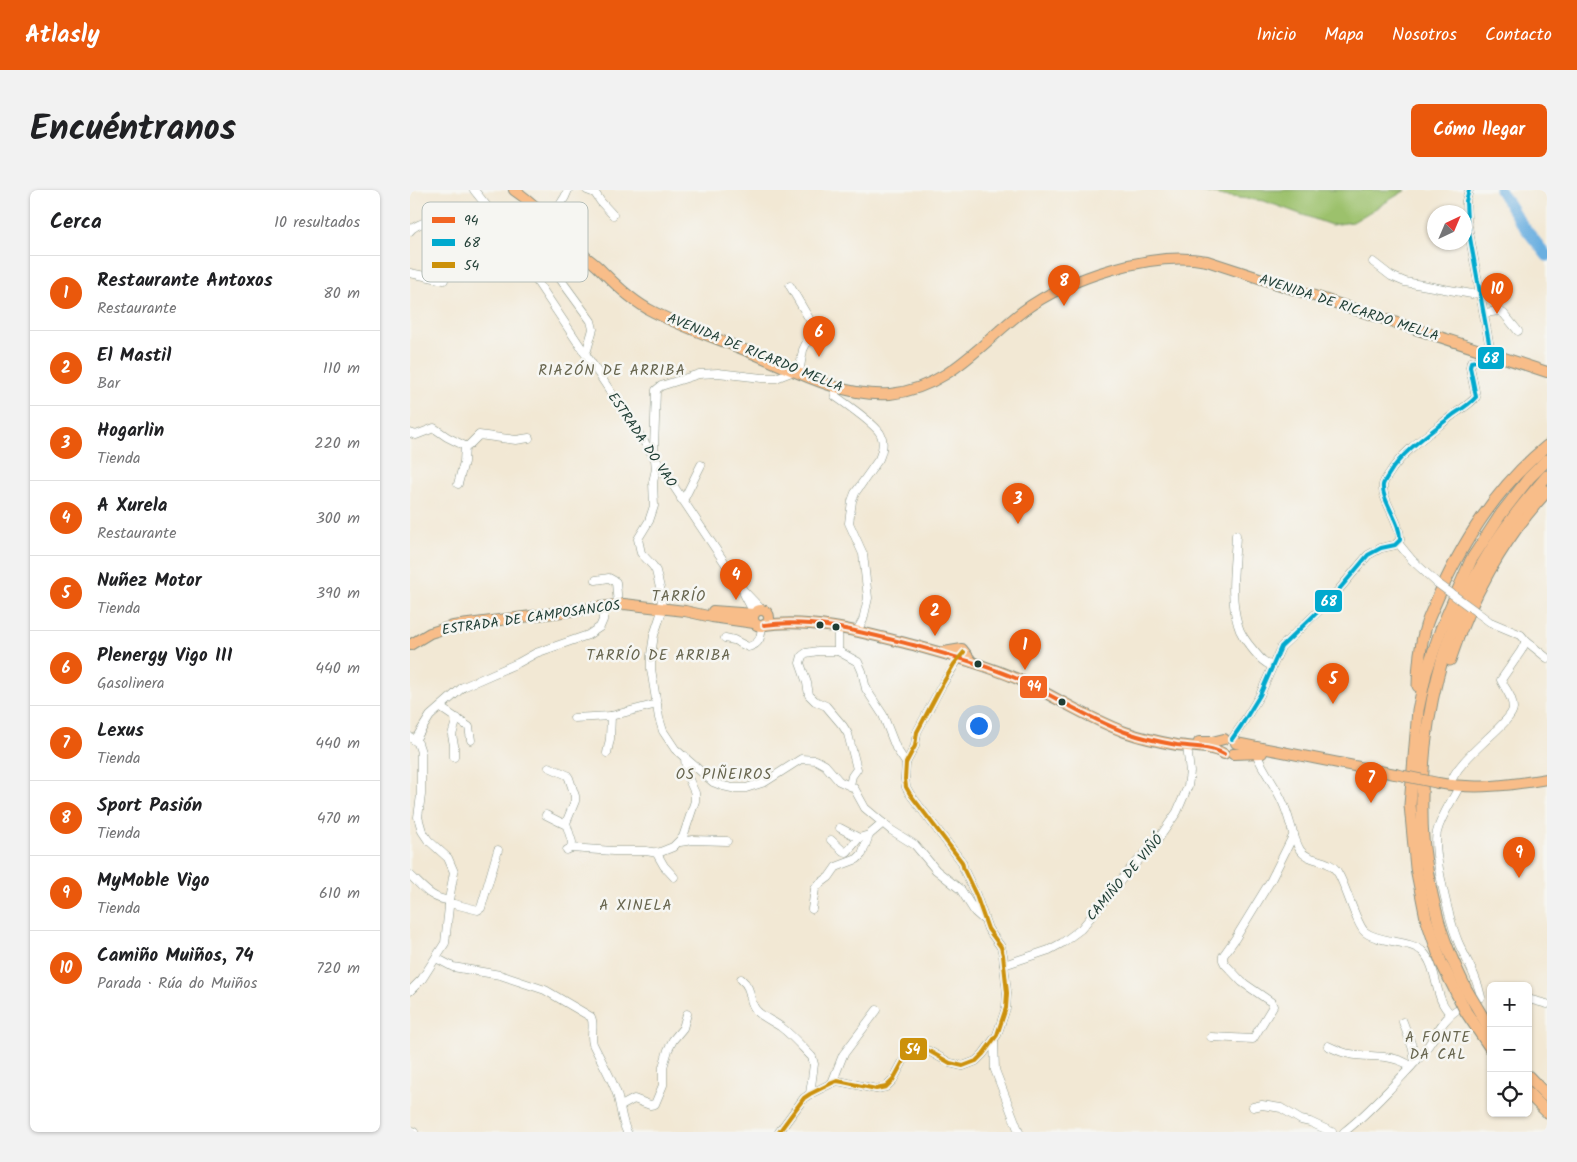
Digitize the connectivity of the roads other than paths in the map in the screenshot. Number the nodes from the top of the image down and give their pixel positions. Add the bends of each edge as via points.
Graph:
1 (474, 190) edge
2 (568, 190) edge
3 (587, 190) edge
4 (1469, 190) edge
5 (519, 191) edge
6 (483, 202) edge
7 (531, 202) edge
8 (534, 202) edge
9 (562, 202) edge
10 (613, 215) dead end
11 (588, 253) edge
12 (588, 257) edge
13 (1373, 262) dead end
14 (598, 266) junction
15 (1109, 274) junction
16 (537, 282) edge
17 (562, 282) edge
18 (790, 286) dead end
19 (1480, 292) junction
20 (1038, 305) junction
21 (1484, 313) junction
22 (1518, 331) dead end
23 (584, 352) junction
24 (1491, 354) junction
25 (797, 372) junction
26 (1547, 372) edge
27 (836, 387) junction
28 (410, 434) edge
29 (529, 438) dead end
30 (465, 446) junction
31 (1547, 446) edge
32 (654, 458) junction
33 (1547, 460) edge
34 (701, 465) dead end
35 (1547, 476) edge
36 (458, 484) dead end
37 (1547, 492) edge
38 (681, 499) junction
39 (1236, 535) dead end
40 (1398, 543) junction
41 (596, 580) dead end
42 (743, 590) junction
43 (618, 605) junction
44 (603, 606) junction
45 (662, 607) junction
46 (685, 610) junction
47 (758, 616) junction
48 (838, 628) junction
49 (857, 631) junction
50 (725, 638) dead end
51 (1526, 641) junction
52 (410, 645) edge
53 (838, 651) junction
54 (960, 653) junction
55 (1547, 658) edge
56 (1272, 666) junction
57 (657, 704) junction
58 (441, 708) junction
59 (1418, 710) junction
60 (612, 716) junction
61 (457, 718) junction
62 (574, 718) dead end
63 (1427, 735) junction
64 (412, 738) edge
65 (471, 740) dead end
66 (1231, 740) junction
67 (1160, 741) junction
68 (1187, 746) junction
69 (607, 754) dead end
70 (1228, 754) junction
71 (1293, 754) junction
72 (1257, 755) junction
73 (685, 756) junction
74 (454, 757) dead end
75 (906, 763) junction
76 (549, 767) dead end
77 (1547, 779) edge
78 (850, 785) junction
79 (1454, 786) junction
80 (546, 815) dead end
81 (882, 823) junction
82 (566, 825) junction
83 (840, 828) dead end
84 (1294, 834) junction
85 (869, 835) junction
86 (859, 838) junction
87 (831, 840) dead end
88 (727, 841) dead end
89 (680, 842) junction
90 (498, 850) dead end
91 (656, 852) junction
92 (410, 876) edge
93 (674, 877) dead end
94 (449, 902) junction
95 (812, 909) dead end
96 (985, 921) junction
97 (436, 958) junction
98 (1004, 966) junction
99 (741, 979) dead end
100 (410, 991) edge
101 (1461, 992) junction
102 (1487, 994) edge
103 (1532, 1000) edge
104 (1547, 1004) edge
105 (877, 1010) dead end
106 (688, 1014) dead end
107 (1403, 1022) dead end
108 (1488, 1027) edge
109 (1211, 1037) dead end
110 (994, 1041) junction
111 (1487, 1043) edge
112 (1328, 1046) dead end
113 (1413, 1064) junction
114 (1532, 1080) edge
115 (832, 1083) junction
116 (810, 1094) junction
117 (1547, 1096) edge
118 (1532, 1097) edge
119 (621, 1106) junction
120 (1253, 1107) dead end
121 (1547, 1112) edge
122 (410, 1130) edge
123 (414, 1132) edge
124 (627, 1132) edge
125 (780, 1132) edge
126 (1019, 1132) edge
127 (1332, 1132) edge
128 (1344, 1132) edge

1 - 6 street, ESTRADA DO VAO
2 - 9 street
3 - 10 street via 595,193
4 - 19 street via 1467,221
5 - 7 main road, AVENIDA DE RICARDO MELLA
5 - 8 main road
11 - 14 main road, AVENIDA DE RICARDO MELLA
12 - 14 main road, AVENIDA DE RICARDO MELLA
13 - 19 street via 1405,282 1472,294
14 - 25 main road, AVENIDA DE RICARDO MELLA via 622,290 649,309
15 - 20 main road, AVENIDA DE RICARDO MELLA
15 - 20 main road, AVENIDA DE RICARDO MELLA via 1072,284
15 - 24 main road, AVENIDA DE RICARDO MELLA via 1136,263 1171,258 1207,261
16 - 23 street, ESTRADA DO VAO
17 - 23 street via 593,329 588,350
18 - 25 street via 814,328
19 - 21 street
20 - 27 main road, AVENIDA DE RICARDO MELLA via 946,375 918,388 875,394
21 - 22 street via 1499,311
21 - 24 street
23 - 32 street, ESTRADA DO VAO
24 - 26 main road, AVENIDA DE RICARDO MELLA
24 - 40 street via 1491,358 1471,362 1474,399 1402,457 1385,480 1384,492 1401,535
25 - 27 main road, AVENIDA DE RICARDO MELLA
25 - 32 street via 776,378 700,374 662,386 655,392
27 - 49 street via 836,396 877,428 882,438 881,454 852,501 850,529 863,554 868,598
28 - 30 street via 434,428
29 - 30 street via 512,440 479,435
30 - 36 street
31 - 59 highway via 1513,478 1477,525 1450,570 1426,625 1418,665
32 - 38 street, ESTRADA DO VAO
32 - 45 street via 654,506 638,539 641,553 656,571
33 - 59 highway via 1501,514 1471,560 1441,629
34 - 38 street
35 - 63 highway via 1511,519 1476,576 1449,635
37 - 63 highway via 1512,535 1473,603 1454,646
38 - 42 street, ESTRADA DO VAO
39 - 56 street via 1234,599 1237,624 1252,649
40 - 51 street, bridge via 1436,583 1490,622 1517,633
40 - 56 street via 1368,555 1331,599 1286,641
41 - 43 street via 609,578 616,582
42 - 47 street, ESTRADA DO VAO
42 - 47 street, ESTRADA DO VAO
43 - 44 main road, ESTRADA DE CAMPOSANCOS
43 - 45 main road, ESTRADA DE CAMPOSANCOS
44 - 52 main road, ESTRADA DE CAMPOSANCOS via 453,626 430,633
44 - 58 street via 602,625 594,631 536,653 463,687
45 - 46 main road, ESTRADA DE CAMPOSANCOS
45 - 57 street via 651,655
46 - 47 main road, ESTRADA DE CAMPOSANCOS via 740,612
46 - 47 main road, ESTRADA DE CAMPOSANCOS via 712,617
47 - 48 main road, ESTRADA DE CAMPOSANCOS
47 - 50 street via 759,642 748,647
48 - 49 main road, ESTRADA DE CAMPOSANCOS
48 - 53 street
49 - 54 main road, ESTRADA DE CAMPOSANCOS via 940,653
51 - 55 street
51 - 79 street via 1501,680 1509,694 1512,712 1469,756 1452,778
53 - 75 street via 858,662 866,689 881,710 896,748
53 - 78 street via 806,653 800,663 809,695 826,706 848,734 857,769
54 - 67 main road via 973,663 1020,680 1113,728
54 - 75 street via 917,732 915,746
56 - 66 street via 1260,695
57 - 60 street
57 - 73 street via 663,730 669,741
58 - 61 street
58 - 64 street
59 - 101 highway via 1410,805 1416,868 1426,918 1441,962
60 - 62 street
60 - 69 street
61 - 65 street via 469,728
61 - 74 street via 452,735
63 - 101 highway via 1422,815 1426,863 1436,913
64 - 94 street via 421,752 419,824 425,836 448,858 453,868
66 - 67 main road
66 - 70 main road via 1236,750
66 - 70 main road via 1220,746
66 - 71 main road
67 - 68 main road
68 - 70 main road via 1217,749
68 - 98 street, CAMIÑO DE VIÑÓ via 1188,786 1177,812 1157,841 1081,929 1049,950
70 - 72 main road
71 - 72 main road
71 - 79 main road, bridge
72 - 84 street via 1284,804
73 - 78 street via 704,776 723,786 754,786 807,758 824,765 839,781
73 - 89 street via 686,772 696,793
75 - 96 street via 906,787 959,856
76 - 82 street via 567,775 575,796
77 - 79 main road via 1501,786
78 - 81 street via 865,808
79 - 102 street via 1437,832 1436,846 1452,925 1477,979 1480,997
80 - 82 street
81 - 85 street
81 - 96 street via 915,845 936,870 961,890
82 - 91 street via 572,842 569,849
83 - 86 street
84 - 109 street via 1223,960 1242,982 1273,1006 1253,1039
84 - 113 street via 1303,853 1330,864 1337,871 1364,931 1416,948 1428,960 1443,1004 1454,1011
85 - 86 street
85 - 95 street via 862,854 836,867 815,889
86 - 87 street via 844,852
88 - 89 street
89 - 91 street
90 - 94 street via 481,908 478,910
91 - 93 street
92 - 94 street via 434,897
94 - 97 street via 446,938
96 - 98 street via 1001,947
97 - 100 street
97 - 119 street via 453,967 500,975 545,990 591,1017 593,1044
98 - 110 street via 1006,1008
99 - 116 street via 748,987 755,1008 781,1027 812,1057
101 - 108 highway, bridge
101 - 111 highway, bridge via 1466,1012
103 - 104 street
105 - 115 street via 843,1055
106 - 119 street via 668,1050 663,1067 663,1085 655,1104 634,1099
107 - 113 street via 1413,1049
110 - 115 street via 976,1061 963,1066 950,1064 928,1051 915,1048 906,1056 889,1084 881,1089 837,1081
110 - 126 street via 995,1070
112 - 113 street via 1352,1054 1375,1055
113 - 128 street via 1367,1113
114 - 117 highway
115 - 116 street
116 - 125 street via 797,1106
118 - 121 highway
119 - 124 street
120 - 127 street via 1280,1108
122 - 123 street

